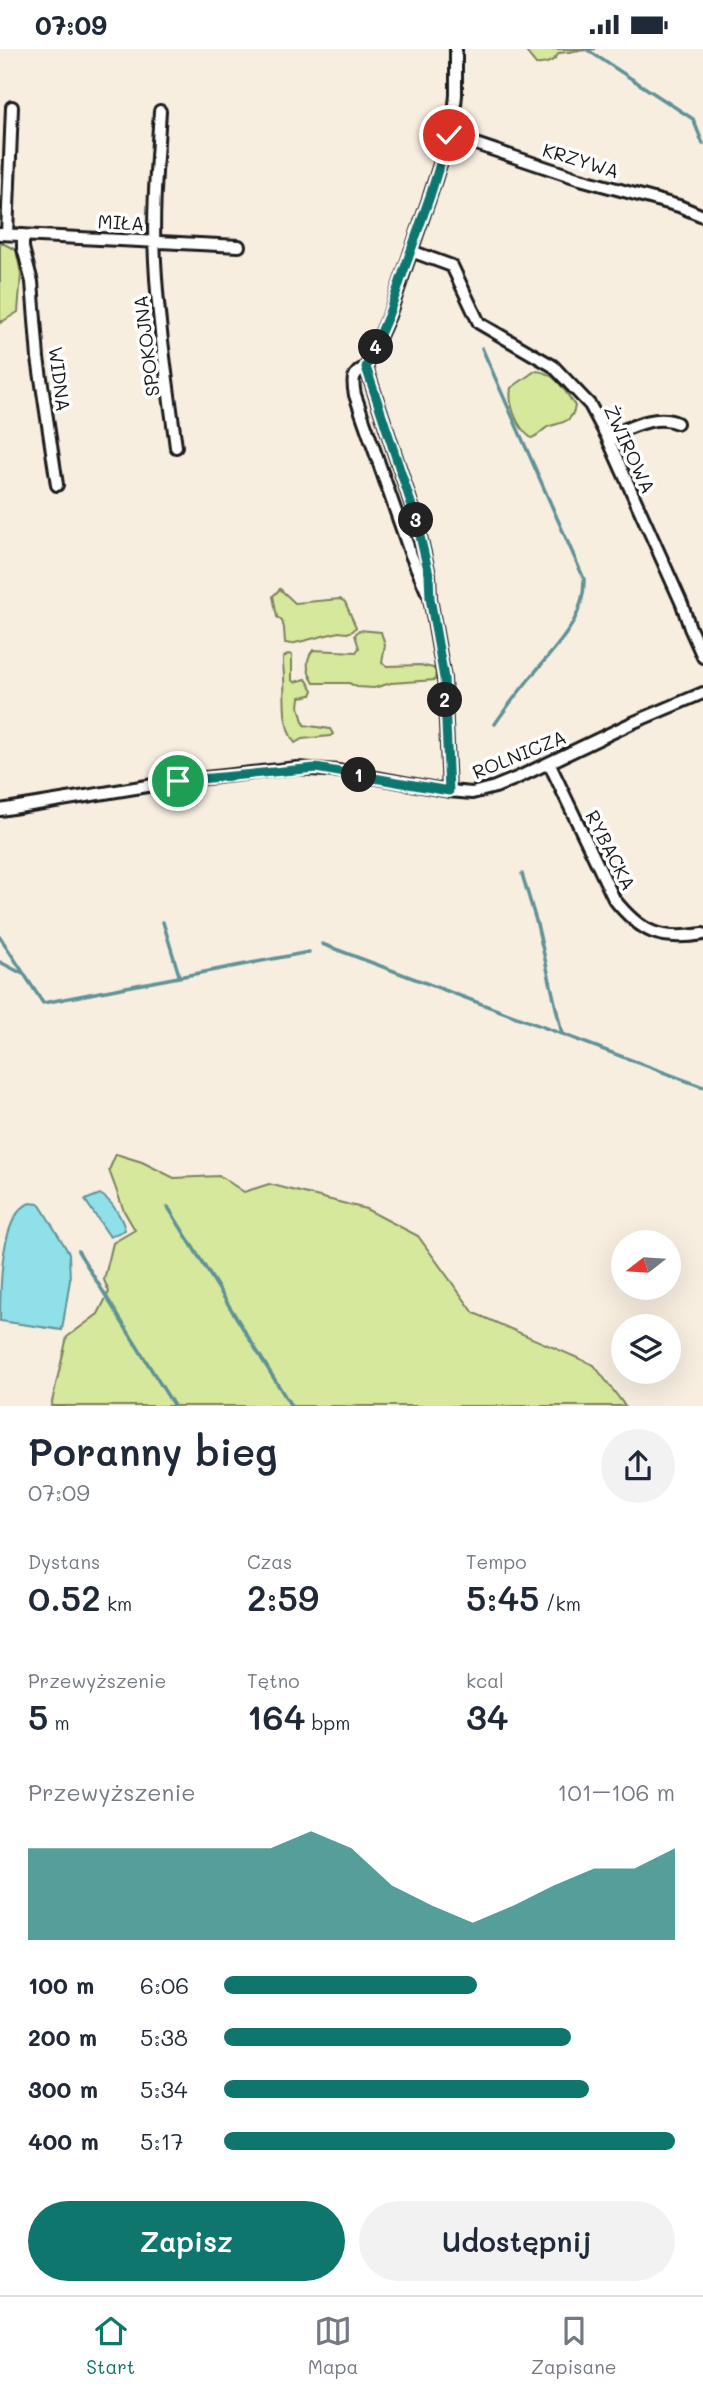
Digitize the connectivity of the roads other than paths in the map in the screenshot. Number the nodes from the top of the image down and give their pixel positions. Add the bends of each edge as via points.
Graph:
1 (456, 49) edge
2 (12, 107) dead end
3 (160, 111) dead end
4 (449, 135) junction
5 (703, 216) edge
6 (3, 234) edge
7 (23, 235) junction
8 (155, 241) junction
9 (239, 246) dead end
10 (411, 251) junction
11 (366, 367) junction
12 (677, 423) dead end
13 (607, 437) junction
14 (176, 447) dead end
15 (57, 485) dead end
16 (430, 598) junction
17 (703, 657) edge
18 (703, 693) edge
19 (549, 763) junction
20 (449, 791) junction
21 (0, 810) edge
22 (703, 934) edge

1 - 4 street via 456,95
2 - 6 street
3 - 8 street, SPOKOJNA
4 - 5 street, KRZYWA
4 - 10 street
6 - 7 street, MIŁA
7 - 8 street, MIŁA
7 - 15 street, WIDNA
8 - 9 street, MIŁA
8 - 14 street, SPOKOJNA via 158,308
10 - 11 street
10 - 13 street, ŻWIROWA via 452,266 479,323 553,366 590,405
11 - 16 street via 415,515
11 - 16 street via 353,377 355,394
12 - 13 street via 657,419
13 - 17 street, ŻWIROWA
16 - 20 street via 444,678
18 - 19 street, ROLNICZA
19 - 20 street, ROLNICZA via 485,790
19 - 22 street, RYBACKA via 614,899 628,916 660,936
20 - 21 street, ROLNICZA via 297,768 178,781

